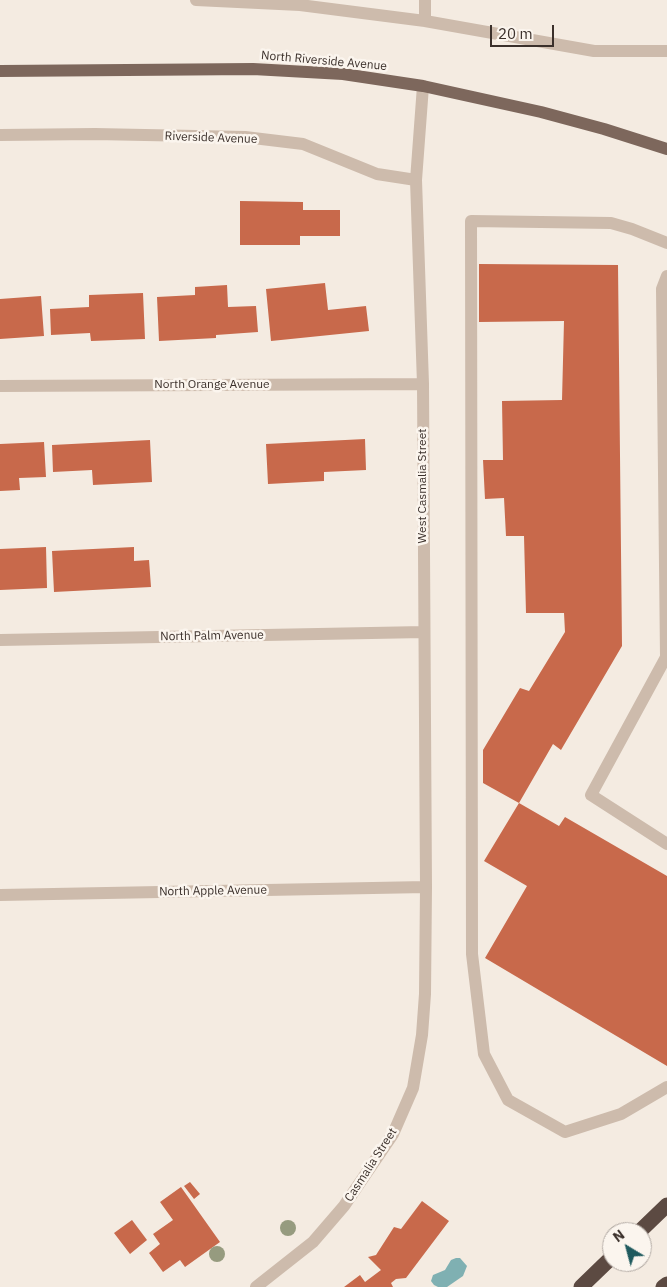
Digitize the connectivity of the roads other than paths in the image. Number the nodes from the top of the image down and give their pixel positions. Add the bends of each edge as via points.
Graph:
1 (196, 0) edge
2 (425, 0) edge
3 (425, 21) junction
4 (667, 51) edge
5 (0, 71) edge
6 (423, 86) junction
7 (0, 135) edge
8 (667, 149) edge
9 (416, 180) junction
10 (667, 243) edge
11 (667, 276) edge
12 (665, 322) edge
13 (423, 384) junction
14 (0, 386) edge
15 (667, 598) edge
16 (424, 632) junction
17 (0, 640) edge
18 (667, 844) edge
19 (426, 887) junction
20 (0, 896) edge
21 (667, 1087) edge
22 (667, 1205) edge
23 (649, 1222) edge
24 (602, 1267) edge
25 (667, 1284) edge
26 (256, 1287) edge
27 (581, 1287) edge
28 (663, 1287) edge

1 - 3 street via 300,5
2 - 3 street
3 - 4 street via 594,51
5 - 6 main road, North Riverside Avenue via 253,68 343,74
6 - 8 main road, North Riverside Avenue via 604,128
6 - 9 street, West Casmalia Street
7 - 9 street, Riverside Avenue via 245,138 303,144 377,174
9 - 13 street, West Casmalia Street
10 - 21 street via 610,223 471,221 472,954 484,1054 508,1100 565,1132 621,1114
11 - 12 street via 662,289
12 - 15 street
13 - 14 street, North Orange Avenue
13 - 16 street, West Casmalia Street
15 - 18 street via 666,657 591,795
16 - 17 street, North Palm Avenue
16 - 19 street, West Casmalia Street
19 - 20 street, North Apple Avenue
19 - 26 street, Casmalia Street via 425,1002 412,1088 392,1134 344,1206 313,1242
22 - 23 highway
24 - 27 highway
25 - 28 highway

